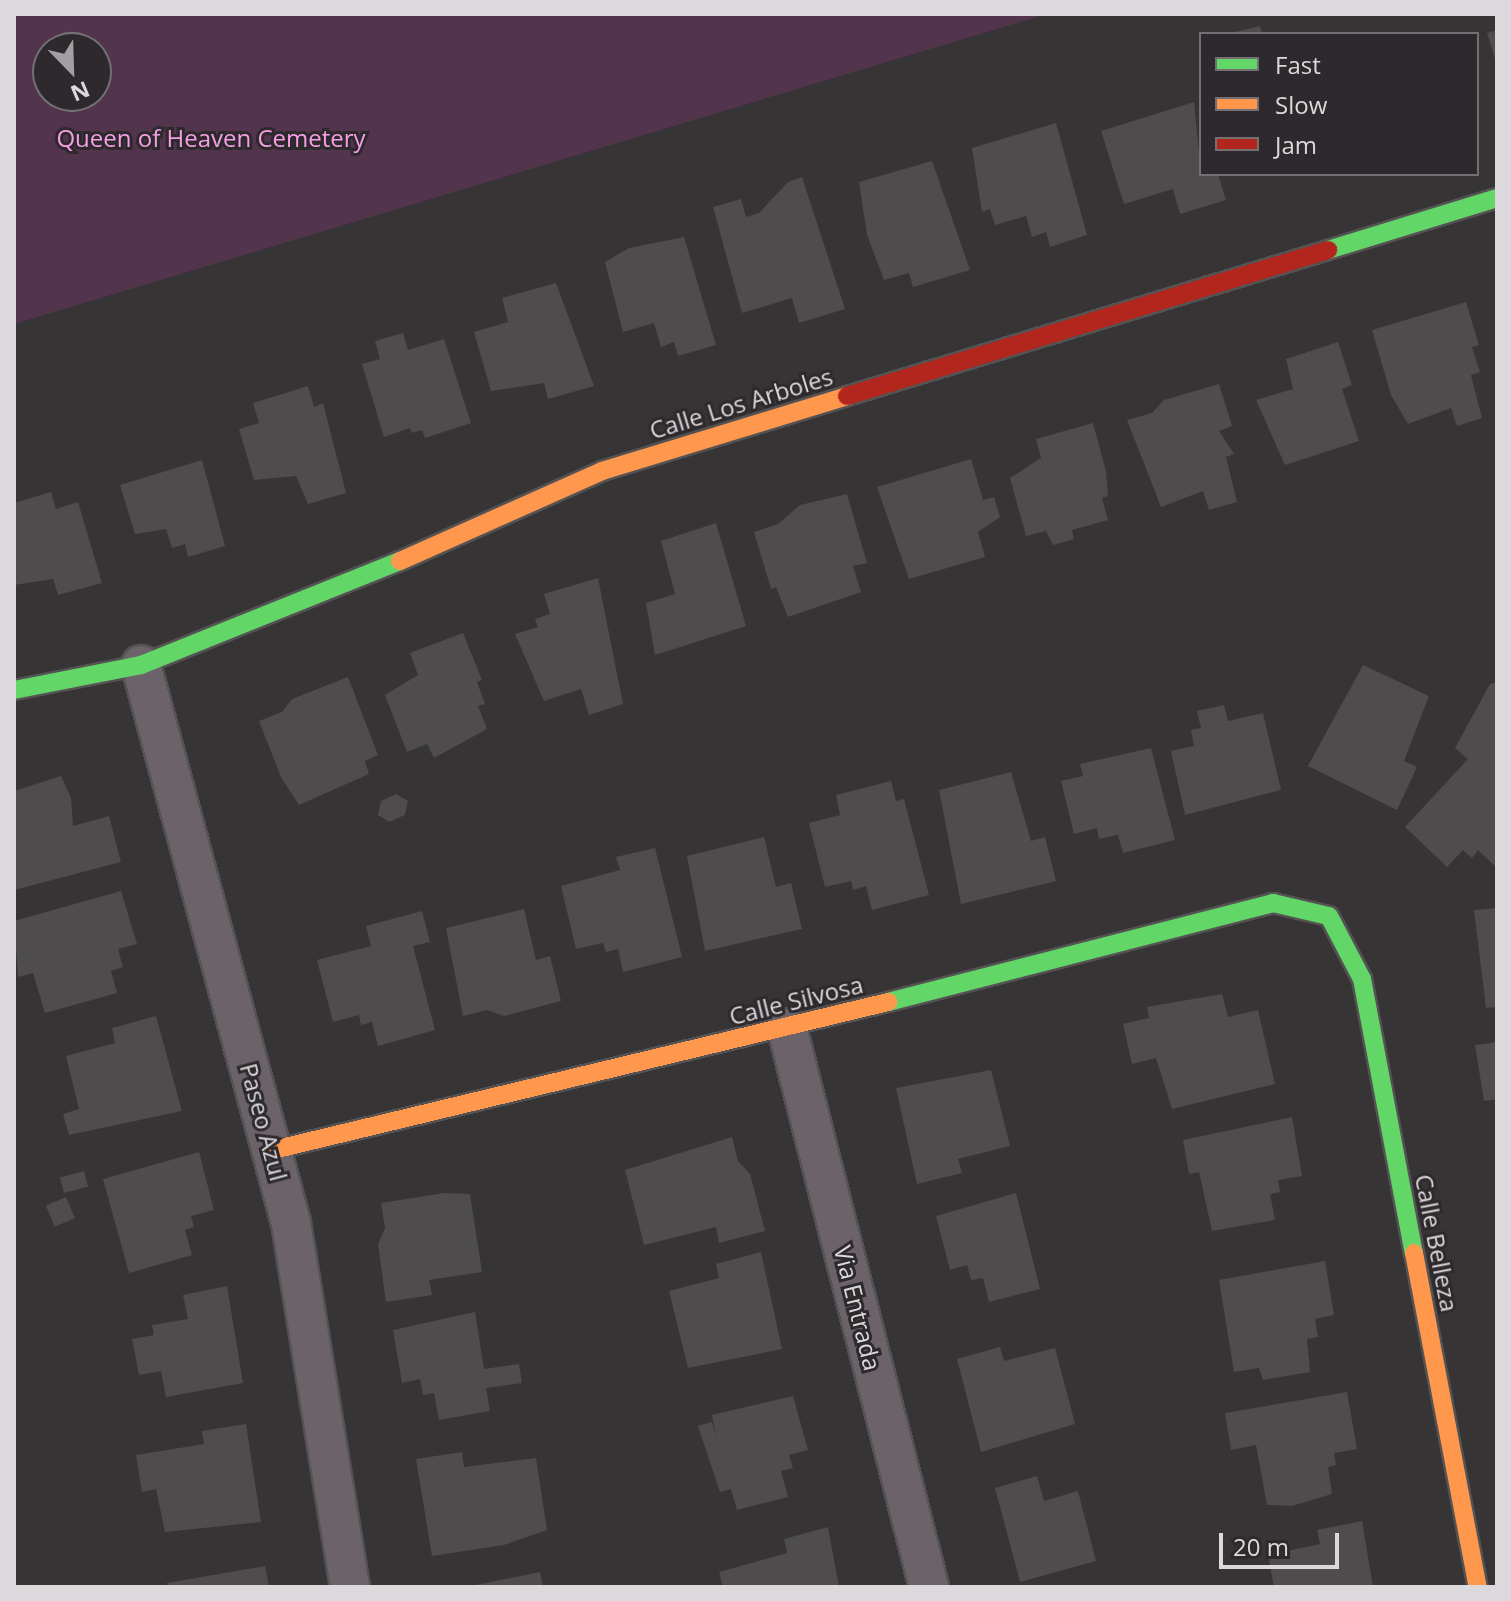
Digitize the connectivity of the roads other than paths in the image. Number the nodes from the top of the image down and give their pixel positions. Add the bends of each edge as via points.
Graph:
1 (1497, 198) edge
2 (141, 665) junction
3 (14, 690) edge
4 (1329, 916) joint
5 (787, 1028) junction
6 (273, 1150) junction
7 (350, 1587) edge
8 (929, 1587) edge
9 (1478, 1587) edge

1 - 2 street, Calle Los Arboles via 602,471 333,591
2 - 3 street, Calle Los Arboles
2 - 6 street, Paseo Azul
4 - 5 street, Calle Silvosa via 1273,903
4 - 9 street, Calle Belleza via 1362,979
5 - 6 street, Calle Silvosa
5 - 8 street, Via Entrada
6 - 7 street, Paseo Azul via 291,1223

